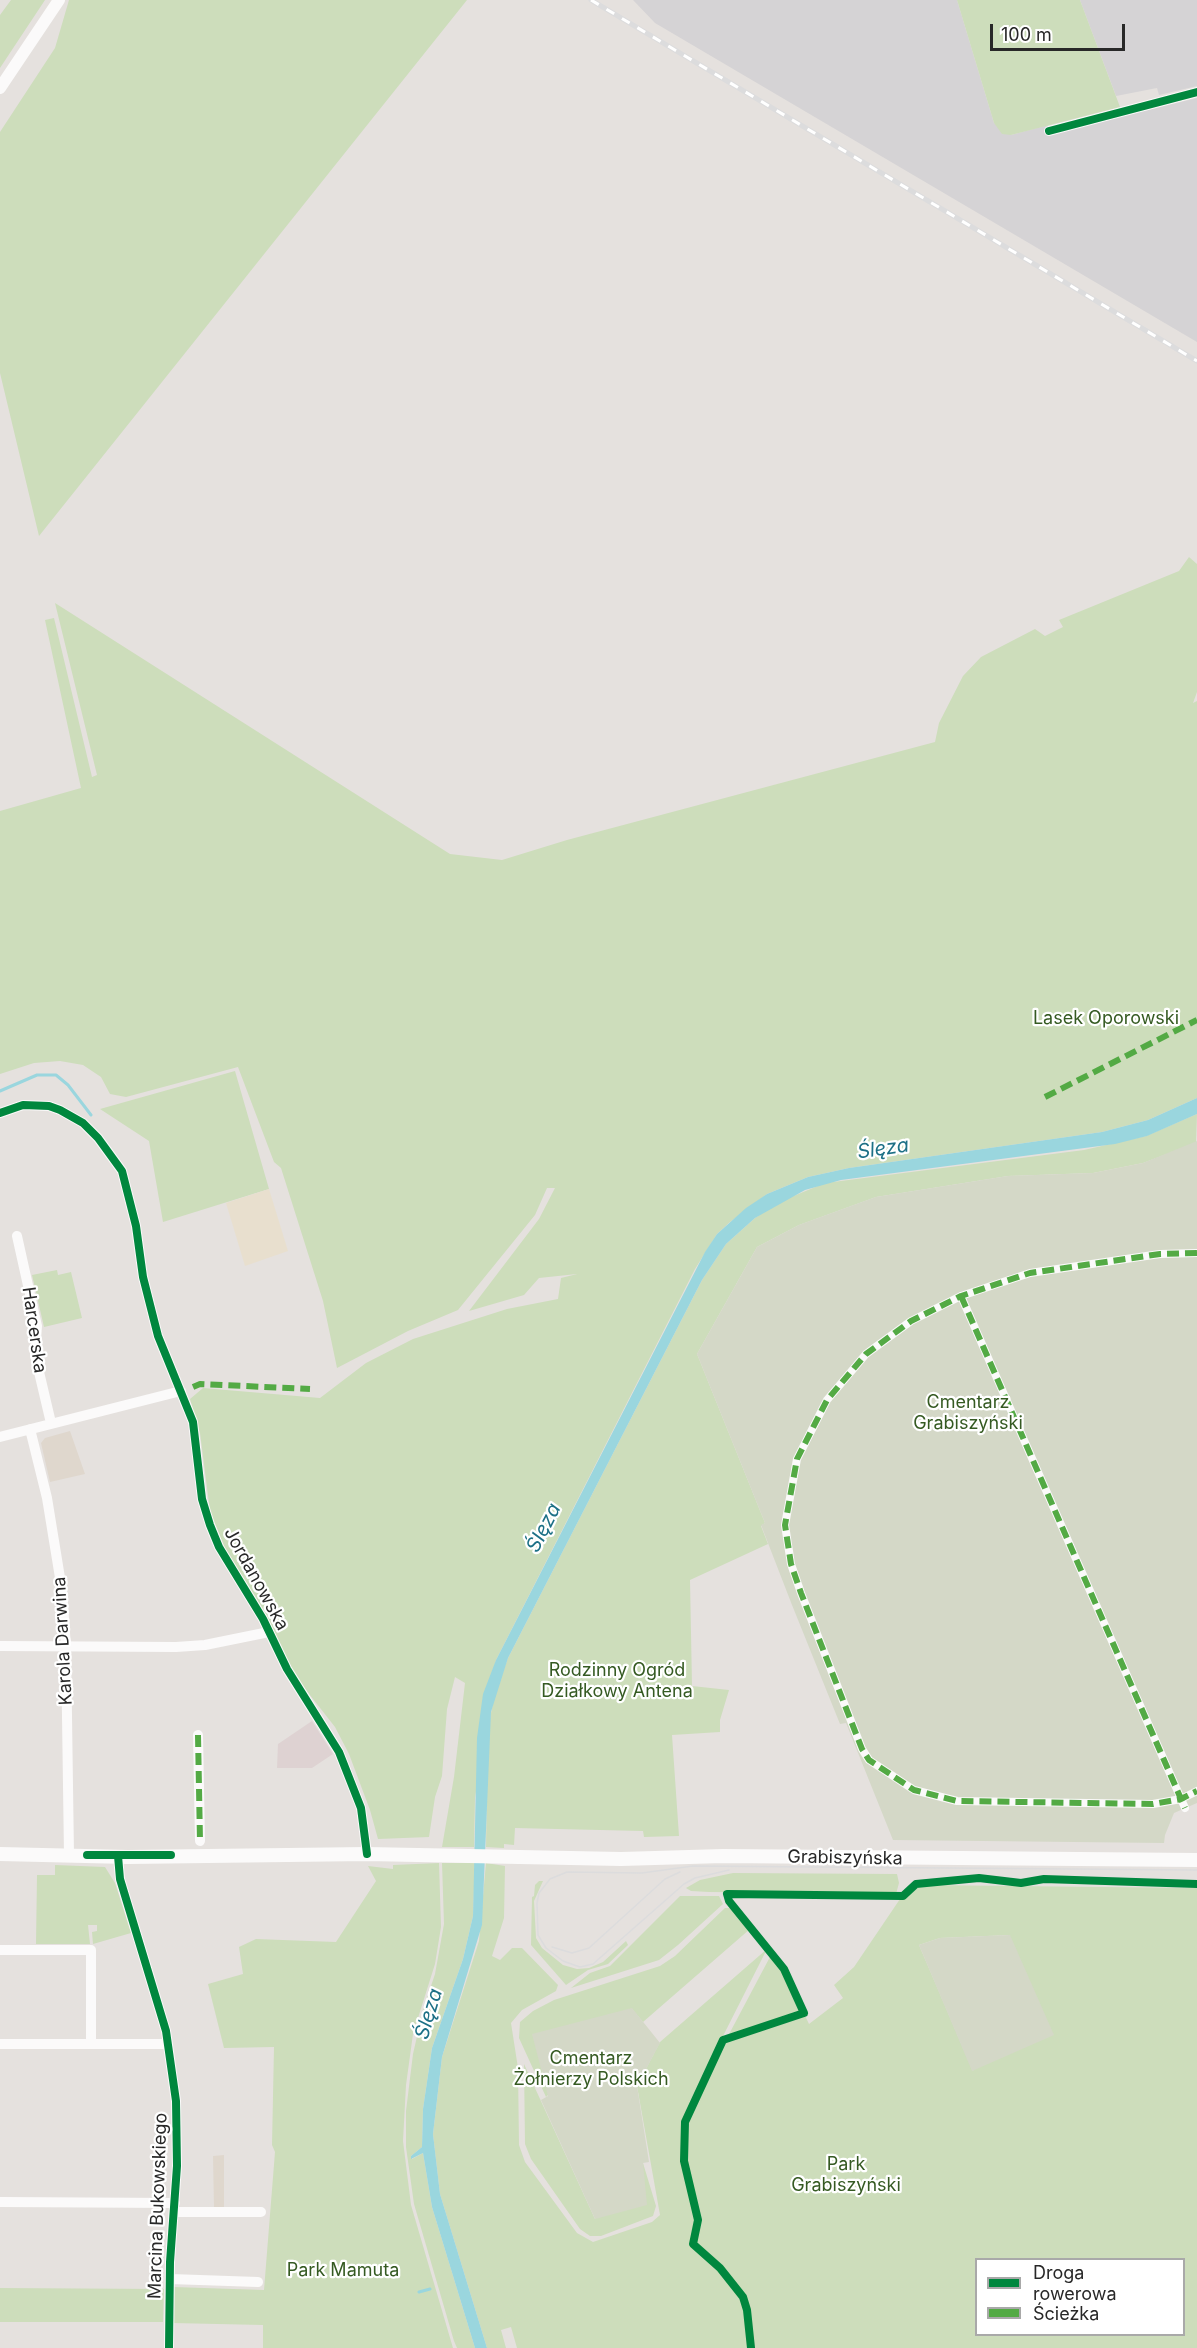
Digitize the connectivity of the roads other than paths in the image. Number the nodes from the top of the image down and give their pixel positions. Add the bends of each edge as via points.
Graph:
1 (59, 0) edge
2 (0, 88) edge
3 (1197, 92) edge
4 (1049, 131) dead end
5 (0, 1113) edge
6 (17, 1236) dead end
7 (1197, 1253) edge
8 (961, 1296) junction
9 (181, 1391) junction
10 (51, 1423) junction
11 (30, 1429) junction
12 (0, 1437) edge
13 (269, 1632) junction
14 (0, 1647) edge
15 (66, 1647) junction
16 (198, 1735) dead end
17 (1197, 1791) edge
18 (1180, 1799) junction
19 (1185, 1808) dead end
20 (200, 1841) dead end
21 (0, 1854) edge
22 (367, 1854) junction
23 (69, 1855) junction
24 (118, 1856) junction
25 (1197, 1860) edge
26 (0, 1950) edge
27 (91, 2043) junction
28 (0, 2044) edge
29 (168, 2044) junction
30 (0, 2202) edge
31 (175, 2208) junction
32 (261, 2212) dead end
33 (170, 2279) junction
34 (258, 2282) dead end
35 (169, 2348) edge

1 - 2 street
3 - 4 street
5 - 9 street, Jordanowska via 23,1105 56,1107 83,1123 117,1163 136,1226 143,1277 158,1336
6 - 10 street, Harcerska via 37,1326 35,1355
7 - 8 street via 1160,1254 1030,1273
8 - 18 street
8 - 18 street via 911,1321 866,1354 827,1400 804,1443 792,1479 785,1526 791,1564 862,1749 869,1760 914,1790 946,1799 1153,1804
9 - 10 street
9 - 13 street, Jordanowska via 197,1438 202,1499 210,1525
10 - 11 street
11 - 12 street
11 - 15 street, Karola Darwina via 54,1539
13 - 15 street via 205,1645
13 - 22 street, Jordanowska via 287,1669 339,1752 361,1808
14 - 15 street
15 - 23 street, Karola Darwina
16 - 20 street
17 - 18 street
18 - 19 street
21 - 23 main road, Grabiszyńska
22 - 24 main road, Grabiszyńska
22 - 25 main road, Grabiszyńska via 621,1859 723,1856
23 - 24 main road, Grabiszyńska
24 - 29 street, Marcina Bukowskiego via 120,1879
26 - 27 street via 90,1950
27 - 28 street
27 - 29 street
29 - 31 street, Marcina Bukowskiego via 176,2101
30 - 31 street
31 - 32 street
31 - 33 street, Marcina Bukowskiego
33 - 34 street
33 - 35 street, Marcina Bukowskiego

